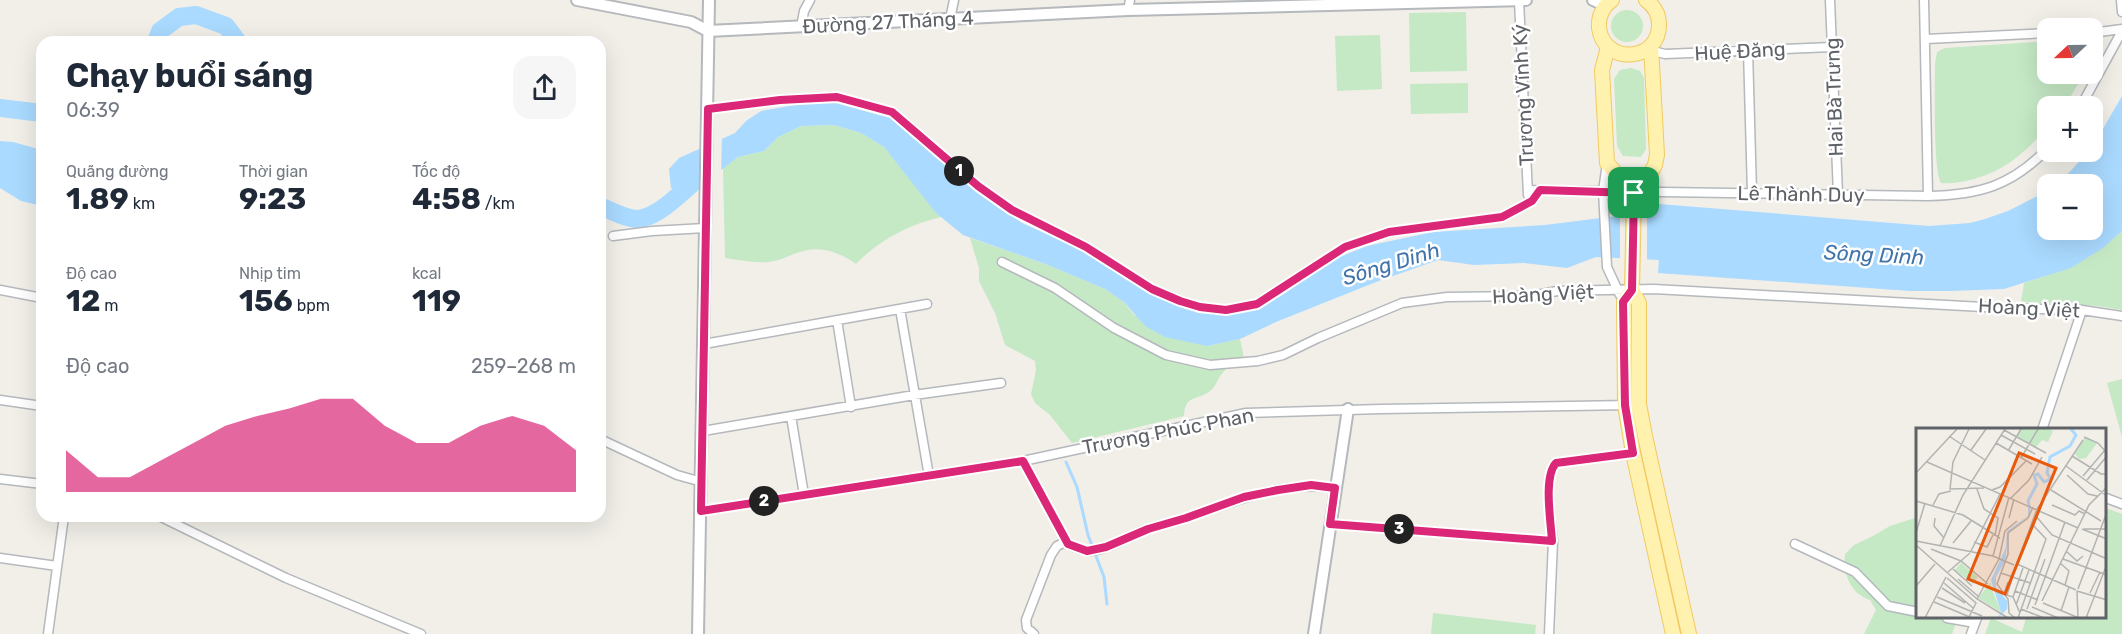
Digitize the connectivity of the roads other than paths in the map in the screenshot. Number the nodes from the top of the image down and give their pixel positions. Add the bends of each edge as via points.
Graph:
1 (577, 0) edge
2 (709, 0) edge
3 (810, 0) edge
4 (954, 0) edge
5 (1519, 0) edge
6 (1526, 0) edge
7 (1830, 0) edge
8 (1924, 0) edge
9 (2121, 0) edge
10 (1648, 1) edge
11 (1394, 2) edge
12 (1606, 2) edge
13 (1129, 5) edge
14 (2122, 12) edge
15 (950, 19) junction
16 (801, 27) junction
17 (2122, 30) edge
18 (708, 31) junction
19 (2103, 32) edge
20 (2037, 34) edge
21 (1926, 39) junction
22 (1651, 46) junction
23 (1608, 47) junction
24 (1832, 47) junction
25 (1748, 50) junction
26 (2086, 96) edge
27 (708, 105) junction
28 (2037, 158) edge
29 (1607, 164) junction
30 (1528, 190) junction
31 (1540, 190) junction
32 (1752, 193) junction
33 (1838, 194) junction
34 (1604, 196) junction
35 (1928, 196) junction
36 (1633, 198) junction
37 (1529, 202) junction
38 (705, 227) junction
39 (613, 236) dead end
40 (1002, 262) dead end
41 (0, 290) edge
42 (1624, 294) junction
43 (36, 297) edge
44 (927, 304) dead end
45 (900, 309) junction
46 (2082, 310) junction
47 (2122, 316) edge
48 (837, 320) junction
49 (704, 344) junction
50 (1001, 383) dead end
51 (914, 395) junction
52 (0, 400) edge
53 (36, 405) edge
54 (1632, 405) junction
55 (851, 407) junction
56 (1347, 409) junction
57 (791, 416) junction
58 (2043, 428) edge
59 (703, 430) junction
60 (606, 442) edge
61 (1633, 453) junction
62 (1023, 461) junction
63 (928, 476) junction
64 (0, 479) edge
65 (702, 482) junction
66 (36, 483) edge
67 (1335, 488) junction
68 (804, 495) junction
69 (2107, 498) edge
70 (2122, 504) edge
71 (701, 511) junction
72 (63, 522) edge
73 (171, 522) edge
74 (1330, 524) junction
75 (1552, 541) junction
76 (1068, 544) junction
77 (1795, 544) dead end
78 (0, 558) edge
79 (57, 566) junction
80 (1916, 612) edge
81 (1976, 620) edge
82 (48, 634) edge
83 (421, 634) edge
84 (698, 634) edge
85 (1034, 634) edge
86 (1314, 634) edge
87 (1549, 634) edge
88 (1673, 634) edge
89 (1689, 634) edge
90 (1971, 634) edge

1 - 18 street, Đường 27 Tháng 4 via 691,22
2 - 18 street
3 - 16 street
4 - 15 street
5 - 6 street, Đường 27 Tháng 4
5 - 11 street, Đường 27 Tháng 4
5 - 30 street, Trương Vĩnh Ký
7 - 24 street, Hai Bà Trưng
8 - 21 street
9 - 14 street
10 - 22 main road via 1659,19
11 - 13 street, Đường 27 Tháng 4
12 - 23 main road via 1599,22
13 - 15 street, Đường 27 Tháng 4
15 - 16 street, Đường 27 Tháng 4
16 - 18 street, Đường 27 Tháng 4
17 - 19 street
17 - 26 street
18 - 27 street
20 - 21 street
21 - 35 street
22 - 23 main road via 1634,55
22 - 25 street, Huệ Đăng via 1665,54
22 - 36 main road via 1657,155 1650,174
23 - 29 main road via 1602,70
24 - 25 street, Huệ Đăng
24 - 33 street, Hai Bà Trưng
25 - 32 street
27 - 37 street via 837,97 892,112 1012,210 1086,247 1152,289 1200,307 1226,310 1257,304 1345,247 1389,232 1502,217
27 - 38 street
28 - 35 street, Lê Thành Duy via 2018,175 2001,183 1963,194
29 - 34 street
29 - 36 main road
30 - 31 street, Lê Thành Duy
30 - 37 street
31 - 34 street, Lê Thành Duy
31 - 37 street
32 - 33 street, Lê Thành Duy
32 - 36 street, Lê Thành Duy
33 - 35 street, Lê Thành Duy
34 - 36 street, Lê Thành Duy
34 - 42 street via 1607,267
36 - 42 main road via 1632,269
38 - 39 street
38 - 49 street
40 - 42 street, Hoàng Việt via 1055,288 1114,328 1166,355 1210,365 1283,355 1402,303 1447,297 1532,296 1557,291
41 - 43 street
42 - 46 street, Hoàng Việt via 1654,289
42 - 54 main road
44 - 45 street
45 - 48 street
45 - 51 street
46 - 47 street, Hoàng Việt
46 - 58 street
48 - 49 street
48 - 55 street
49 - 59 street
50 - 51 street
51 - 55 street
51 - 63 street
52 - 53 street
54 - 56 street, Trương Phúc Phan
54 - 61 main road
54 - 89 main road via 1645,436
55 - 57 street
56 - 62 street, Trương Phúc Phan via 1246,413
56 - 67 street
57 - 59 street
57 - 68 street
59 - 65 street
60 - 65 street via 677,475
61 - 75 street via 1552,466
61 - 88 main road
62 - 63 street, Trương Phúc Phan
62 - 76 street
63 - 68 street, Trương Phúc Phan
64 - 66 street
65 - 71 street
67 - 74 street
67 - 76 street via 1311,485 1244,497 1087,551
68 - 71 street, Trương Phúc Phan
69 - 70 street
71 - 84 street
72 - 79 street
73 - 83 street via 286,578
74 - 75 street
74 - 86 street
75 - 87 street
76 - 85 street via 1057,546 1051,555 1026,620 1027,628
77 - 80 street via 1855,572 1888,606
78 - 79 street
79 - 82 street
81 - 90 street

